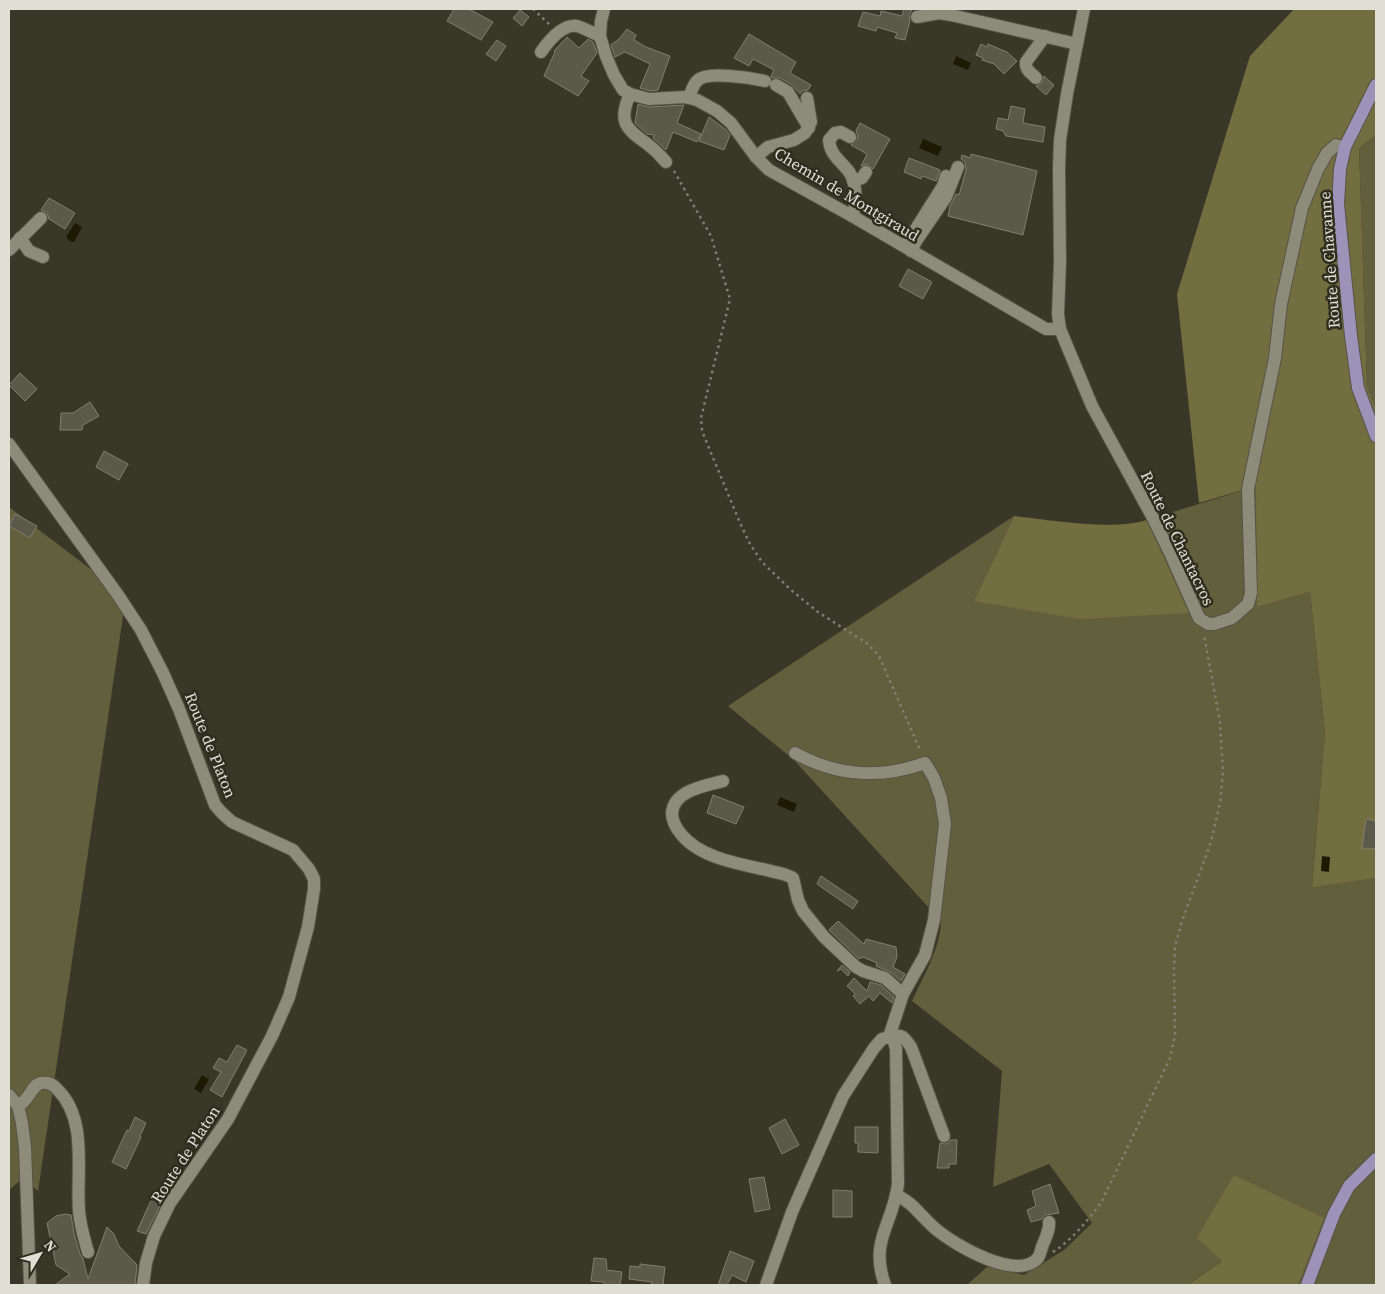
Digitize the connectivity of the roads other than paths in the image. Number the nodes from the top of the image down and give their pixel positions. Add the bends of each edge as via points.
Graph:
1 (604, 9) edge
2 (1084, 9) edge
3 (917, 17) dead end
4 (600, 36) junction
5 (1046, 36) junction
6 (1077, 44) junction
7 (541, 52) dead end
8 (1036, 78) dead end
9 (1376, 85) edge
10 (630, 94) junction
11 (689, 98) junction
12 (807, 98) dead end
13 (809, 128) junction
14 (850, 137) dead end
15 (1345, 147) junction
16 (756, 157) junction
17 (666, 162) road end
18 (953, 168) dead end
19 (866, 172) dead end
20 (853, 181) junction
21 (852, 216) junction
22 (41, 218) dead end
23 (20, 238) junction
24 (908, 249) junction
25 (9, 250) edge
26 (44, 257) dead end
27 (1060, 329) junction
28 (1376, 436) edge
29 (9, 444) edge
30 (795, 753) dead end
31 (723, 781) dead end
32 (904, 994) junction
33 (890, 1036) junction
34 (9, 1095) edge
35 (18, 1106) junction
36 (944, 1136) dead end
37 (1376, 1159) edge
38 (896, 1195) junction
39 (1049, 1222) dead end
40 (88, 1252) dead end
41 (30, 1285) edge
42 (142, 1285) edge
43 (766, 1285) edge
44 (884, 1285) edge
45 (1307, 1285) edge

1 - 4 street
2 - 6 street, Route de Chantacros
3 - 5 street via 939,13
4 - 7 street via 577,26 571,27 558,34
4 - 10 street via 614,75
5 - 6 street
5 - 8 street via 1026,62 1027,70
6 - 27 street, Route de Chantacros via 1060,140
9 - 15 main road, Route de Chavanne
10 - 11 street, Chemin de Montgiraud via 649,99
10 - 17 street via 624,115 627,128
11 - 13 street via 695,84 702,78 750,78 788,92
11 - 16 street, Chemin de Montgiraud via 717,111 731,123
12 - 13 street via 811,114
13 - 16 street via 800,137 768,147
14 - 20 street via 841,132 828,140 831,152 846,167
15 - 27 street, Route de Chantacros via 1336,145 1327,154 1302,208 1248,489 1250,593 1248,604 1232,618 1214,624 1199,618 1156,526 1092,406
15 - 28 main road, Route de Chavanne via 1338,204 1351,336 1358,388
16 - 21 street, Chemin de Montgiraud via 769,170
18 - 24 street via 946,197
19 - 20 street via 862,178
20 - 21 street via 856,206
21 - 24 street, Chemin de Montgiraud
22 - 23 street
23 - 25 street
23 - 26 street via 29,251
24 - 27 street, Chemin de Montgiraud via 1046,330
29 - 42 street, Route de Platon via 141,630 179,709 215,805 232,822 293,850 314,878 308,928 289,997 228,1119 170,1203 154,1236
30 - 32 street via 826,767 866,773 883,774 925,762 934,778 945,824 934,920 925,955
31 - 32 street via 687,793 674,804 673,820 685,839 709,854 782,872 792,878 803,911 824,937 856,967 885,978
32 - 33 street
33 - 36 street via 902,1036 911,1048
33 - 38 street via 896,1049
33 - 43 street via 874,1048 843,1096 792,1212
34 - 35 street
35 - 40 street via 28,1099 33,1088 43,1083 55,1086 68,1104 77,1139 79,1208
35 - 41 street via 25,1147
37 - 45 main road via 1349,1186 1334,1214
38 - 39 street via 904,1198 938,1231 995,1262 1018,1266 1038,1258
38 - 44 street via 879,1250

